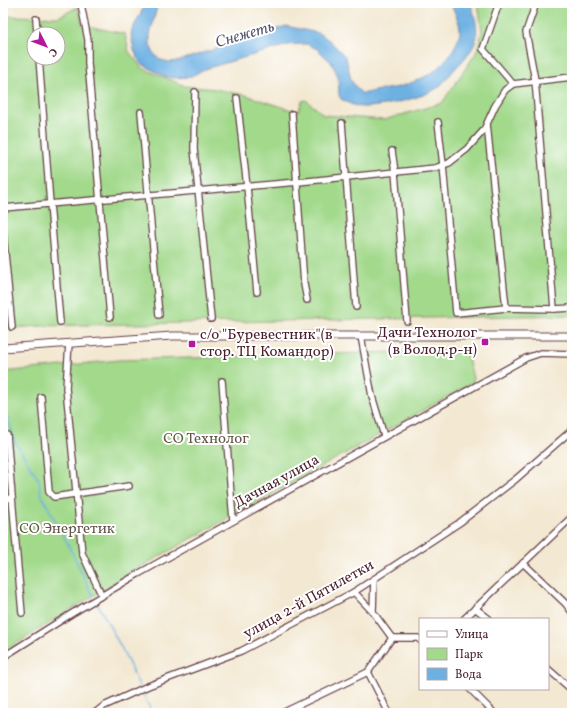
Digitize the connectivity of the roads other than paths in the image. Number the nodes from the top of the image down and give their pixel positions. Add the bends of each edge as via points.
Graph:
1 (499, 3) edge
2 (536, 3) edge
3 (81, 4) dead end
4 (36, 19) dead end
5 (36, 26) edge
6 (40, 66) edge
7 (572, 77) edge
8 (535, 80) junction
9 (513, 84) junction
10 (195, 92) dead end
11 (237, 98) dead end
12 (141, 112) dead end
13 (292, 114) dead end
14 (438, 122) dead end
15 (342, 123) dead end
16 (487, 123) junction
17 (392, 151) dead end
18 (443, 165) junction
19 (395, 172) junction
20 (346, 177) junction
21 (297, 182) junction
22 (247, 187) junction
23 (198, 191) junction
24 (149, 195) junction
25 (100, 199) junction
26 (50, 204) junction
27 (3, 208) edge
28 (3, 232) edge
29 (257, 292) dead end
30 (307, 300) dead end
31 (356, 307) dead end
32 (506, 308) junction
33 (572, 308) edge
34 (554, 310) junction
35 (159, 315) dead end
36 (110, 317) dead end
37 (211, 319) dead end
38 (407, 321) dead end
39 (60, 322) dead end
40 (12, 327) dead end
41 (362, 336) junction
42 (572, 336) edge
43 (69, 343) junction
44 (3, 348) edge
45 (572, 354) edge
46 (222, 381) dead end
47 (41, 397) dead end
48 (572, 430) edge
49 (7, 435) dead end
50 (384, 436) junction
51 (129, 486) dead end
52 (76, 494) junction
53 (12, 498) junction
54 (3, 499) edge
55 (572, 517) edge
56 (233, 520) junction
57 (523, 563) junction
58 (374, 579) junction
59 (354, 592) junction
60 (102, 596) junction
61 (476, 608) junction
62 (373, 612) junction
63 (572, 612) edge
64 (22, 614) dead end
65 (465, 618) edge
66 (488, 618) edge
67 (392, 638) junction
68 (419, 639) edge
69 (3, 657) edge
70 (549, 671) edge
71 (368, 672) junction
72 (471, 690) edge
73 (572, 690) edge
74 (95, 713) edge
75 (282, 713) edge
76 (389, 713) edge
77 (494, 713) edge

1 - 9 street via 483,49
2 - 8 street via 526,32
3 - 25 street via 88,40
4 - 5 street
6 - 26 street
7 - 8 street
8 - 9 street
8 - 34 street
9 - 16 street via 505,90 494,106
10 - 23 street via 194,149
11 - 22 street
12 - 24 street
13 - 21 street
14 - 18 street
15 - 20 street
16 - 18 street via 484,130 467,148
16 - 32 street
17 - 19 street
18 - 19 street
18 - 32 street via 456,313
19 - 20 street
19 - 38 street
20 - 21 street
20 - 31 street
21 - 22 street
21 - 30 street
22 - 23 street
22 - 29 street
23 - 24 street
23 - 37 street
24 - 25 street
24 - 35 street
25 - 26 street
25 - 36 street
26 - 27 street
26 - 39 street
28 - 40 street
32 - 34 street
33 - 34 street
41 - 42 main road
41 - 43 main road via 172,336
41 - 50 street via 372,396
43 - 44 main road
43 - 52 street via 66,388
45 - 50 street, Дачная улица via 542,353 526,358
46 - 56 street
47 - 52 street via 49,492 54,497
48 - 58 street, улица 2-й Пятилетки via 516,479 459,523
49 - 53 street
50 - 56 street, Дачная улица
51 - 52 street
52 - 60 street via 82,553
53 - 54 street
53 - 64 street
55 - 57 street
56 - 60 street, Дачная улица
57 - 61 street
57 - 63 street
58 - 59 street, улица 2-й Пятилетки
58 - 62 street
59 - 62 street
59 - 74 street, улица 2-й Пятилетки via 241,651 148,686 104,706
60 - 69 street, Дачная улица
61 - 65 street
61 - 66 street
62 - 67 street
67 - 68 street
67 - 71 street
70 - 73 street
71 - 75 street
71 - 76 street
72 - 77 street

